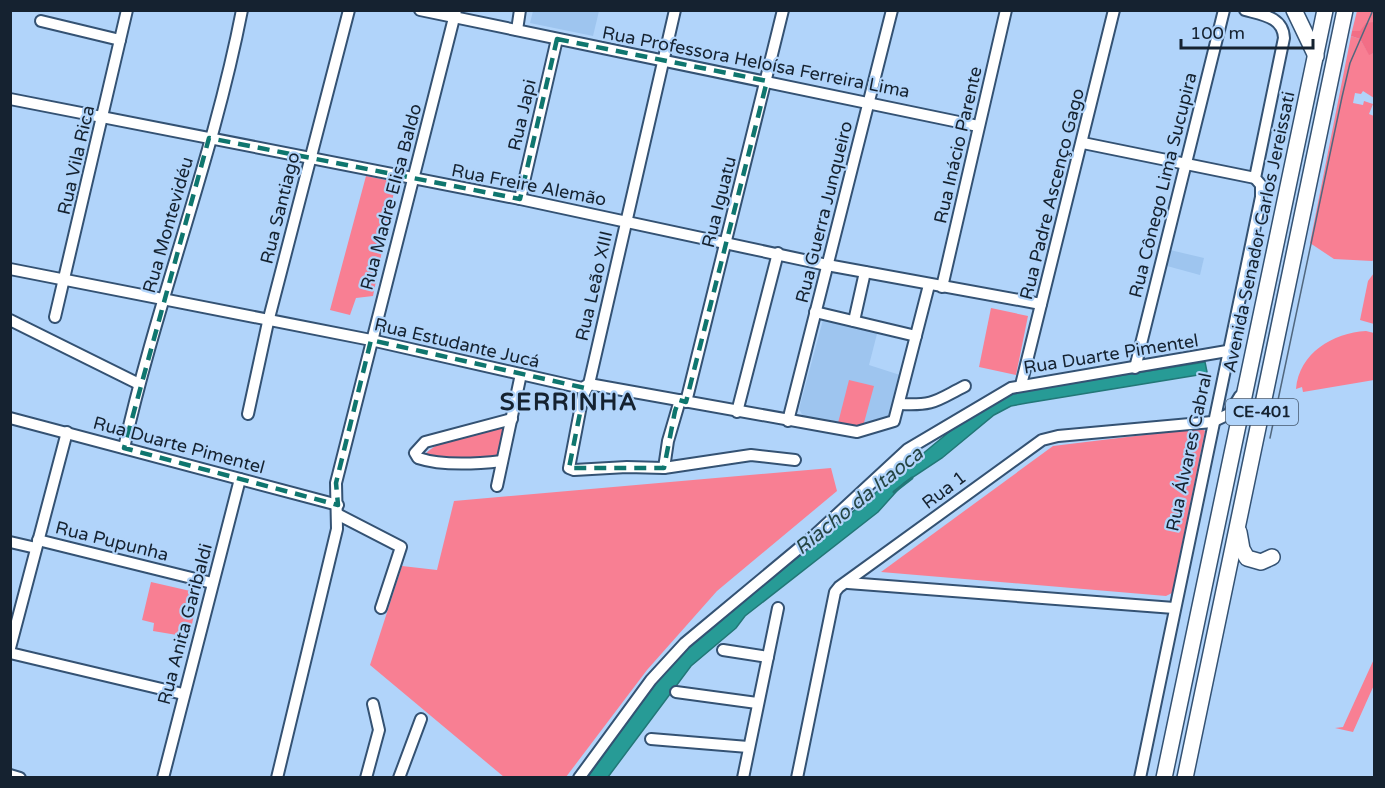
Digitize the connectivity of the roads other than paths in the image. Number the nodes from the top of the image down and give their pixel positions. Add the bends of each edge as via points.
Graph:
1 (127, 10) edge
2 (242, 10) edge
3 (349, 10) edge
4 (420, 10) edge
5 (520, 10) edge
6 (675, 10) edge
7 (783, 10) edge
8 (892, 10) edge
9 (1006, 10) edge
10 (1114, 10) edge
11 (1224, 10) edge
12 (1245, 10) edge
13 (1294, 10) edge
14 (1325, 10) edge
15 (1345, 13) edge
16 (455, 14) edge
17 (41, 21) dead end
18 (517, 30) junction
19 (557, 39) junction
20 (120, 40) junction
21 (1316, 56) junction
22 (663, 60) junction
23 (767, 81) junction
24 (10, 99) edge
25 (870, 102) junction
26 (103, 116) junction
27 (978, 126) junction
28 (210, 138) junction
29 (1083, 143) junction
30 (309, 158) junction
31 (1185, 162) junction
32 (1255, 178) junction
33 (413, 179) junction
34 (520, 199) junction
35 (626, 222) junction
36 (727, 242) junction
37 (778, 253) junction
38 (827, 265) junction
39 (10, 269) edge
40 (865, 272) junction
41 (65, 279) junction
42 (929, 285) junction
43 (942, 287) junction
44 (164, 298) junction
45 (1041, 304) junction
46 (815, 312) junction
47 (55, 317) dead end
48 (10, 320) edge
49 (854, 321) junction
50 (268, 322) junction
51 (916, 336) junction
52 (371, 340) junction
53 (1227, 351) junction
54 (1136, 368) junction
55 (521, 374) junction
56 (1248, 379) junction
57 (139, 384) junction
58 (589, 384) junction
59 (965, 386) dead end
60 (1022, 386) junction
61 (683, 401) junction
62 (900, 404) junction
63 (737, 412) junction
64 (248, 414) dead end
65 (10, 418) edge
66 (512, 419) junction
67 (788, 421) junction
68 (1212, 422) junction
69 (67, 432) junction
70 (124, 447) junction
71 (795, 460) dead end
72 (502, 461) junction
73 (664, 468) junction
74 (240, 479) junction
75 (497, 486) dead end
76 (338, 509) junction
77 (1238, 526) junction
78 (10, 542) edge
79 (37, 544) junction
80 (1272, 558) dead end
81 (848, 583) junction
82 (212, 584) junction
83 (381, 608) dead end
84 (778, 608) dead end
85 (1174, 608) junction
86 (10, 648) edge
87 (723, 650) dead end
88 (10, 653) edge
89 (768, 657) junction
90 (676, 692) dead end
91 (183, 694) junction
92 (757, 703) junction
93 (373, 704) dead end
94 (421, 718) dead end
95 (651, 739) dead end
96 (748, 747) junction
97 (10, 775) edge
98 (20, 777) edge
99 (163, 777) edge
100 (277, 777) edge
101 (366, 777) edge
102 (399, 777) edge
103 (579, 777) edge
104 (743, 777) edge
105 (796, 777) edge
106 (1140, 777) edge
107 (1164, 777) edge
108 (1185, 777) edge

1 - 20 street, Rua Vila Rica
2 - 28 street, Rua Montevidéu
3 - 30 street, Rua Santiago
4 - 16 street, Rua Professora Heloísa Ferreira Lima
5 - 18 street
6 - 22 street, Rua Leão XIII
7 - 23 street, Rua Iguatu
8 - 25 street, Rua Guerra Junqueiro
9 - 27 street, Rua Inácio Parente
10 - 29 street, Rua Padre Ascenço Gago
11 - 31 street, Rua Cônego Lima Sucupira
12 - 32 street, Rua Álvares Cabral via 1277,21 1284,38
13 - 21 main road
14 - 21 main road, Avenida Senador Carlos Jereissati / CE-401
15 - 77 main road, CE-401
16 - 18 street, Rua Professora Heloísa Ferreira Lima
16 - 33 street, Rua Madre Elisa Baldo
17 - 20 street
18 - 19 street, Rua Professora Heloísa Ferreira Lima
19 - 22 street, Rua Professora Heloísa Ferreira Lima
19 - 34 street, Rua Japi
20 - 26 street, Rua Vila Rica
21 - 56 main road, Avenida Senador Carlos Jereissati / CE-401
22 - 23 street, Rua Professora Heloísa Ferreira Lima
22 - 35 street, Rua Leão XIII
23 - 25 street, Rua Professora Heloísa Ferreira Lima
23 - 36 street, Rua Iguatu
24 - 26 street, Rua Freire Alemão
25 - 27 street, Rua Professora Heloísa Ferreira Lima
25 - 38 street, Rua Guerra Junqueiro
26 - 28 street, Rua Freire Alemão
26 - 41 street, Rua Vila Rica
27 - 43 street, Rua Inácio Parente
28 - 30 street, Rua Freire Alemão
28 - 44 street, Rua Montevidéu
29 - 31 street
29 - 45 street, Rua Padre Ascenço Gago
30 - 33 street, Rua Freire Alemão
30 - 50 street, Rua Santiago
31 - 32 street
31 - 54 street, Rua Cônego Lima Sucupira
32 - 53 street, Rua Álvares Cabral via 1261,185 1261,197
33 - 34 street, Rua Freire Alemão
33 - 52 street, Rua Madre Elisa Baldo
34 - 35 street, Rua Freire Alemão
35 - 36 street, Rua Freire Alemão
35 - 58 street, Rua Leão XIII
36 - 37 street, Rua Freire Alemão
36 - 61 street, Rua Iguatu
37 - 38 street, Rua Freire Alemão
37 - 63 street
38 - 40 street, Rua Freire Alemão
38 - 46 street, Rua Guerra Junqueiro
39 - 41 street, Rua Estudante Jucá
40 - 42 street, Rua Freire Alemão
40 - 49 street
41 - 44 street, Rua Estudante Jucá
41 - 47 street, Rua Vila Rica
42 - 43 street, Rua Freire Alemão
42 - 51 street
43 - 45 street, Rua Freire Alemão
44 - 50 street, Rua Estudante Jucá
44 - 57 street, Rua Montevidéu
45 - 60 street, Rua Padre Ascenço Gago
46 - 49 street
46 - 67 street, Rua Guerra Junqueiro
48 - 57 street
49 - 51 street
50 - 52 street, Rua Estudante Jucá
50 - 64 street, Rua Santiago
51 - 62 street
52 - 55 street, Rua Estudante Jucá
52 - 76 street, Rua Madre Elisa Baldo via 336,483
53 - 54 street, Rua Duarte Pimentel
53 - 68 street, Rua Álvares Cabral
54 - 60 street, Rua Duarte Pimentel
55 - 58 street, Rua Estudante Jucá via 582,388
55 - 66 street
56 - 68 street via 1233,409
56 - 107 main road, Avenida Senador Carlos Jereissati / CE-401
57 - 70 street, Rua Montevidéu
58 - 61 street, Rua Estudante Jucá
58 - 73 street, Rua Leão XIII via 583,395 569,468
59 - 62 street via 937,402
60 - 103 street, Rua Duarte Pimentel via 976,407 908,449 816,534 685,643 651,680
61 - 63 street, Rua Estudante Jucá
61 - 73 street, Rua Iguatu via 668,441
62 - 67 street, Rua Estudante Jucá via 894,421 857,432
63 - 67 street, Rua Estudante Jucá
65 - 69 street, Rua Duarte Pimentel
66 - 72 street
66 - 72 street via 425,442 415,453 424,460 454,463
68 - 81 street, Rua 1 via 1042,440
68 - 85 street, Rua Álvares Cabral
69 - 70 street, Rua Duarte Pimentel
69 - 79 street
70 - 74 street, Rua Duarte Pimentel
71 - 73 street via 751,455
72 - 75 street
74 - 76 street, Rua Duarte Pimentel
74 - 82 street, Rua Anita Garibaldi
76 - 83 street, Rua Duarte Pimentel via 401,547
76 - 100 street, Rua Madre Elisa Baldo via 331,559
77 - 80 main road via 1247,558 1261,562
77 - 108 main road, CE-401
78 - 79 street, Rua Pupunha
79 - 82 street, Rua Pupunha
79 - 86 street
81 - 85 street
81 - 105 street, Rua 1 via 835,592
82 - 91 street, Rua Anita Garibaldi
84 - 89 street
85 - 106 street, Rua Álvares Cabral
87 - 89 street
88 - 91 street
89 - 92 street
90 - 92 street
91 - 99 street, Rua Anita Garibaldi
92 - 96 street
93 - 101 street via 379,730
94 - 102 street
95 - 96 street
96 - 104 street
97 - 98 street

